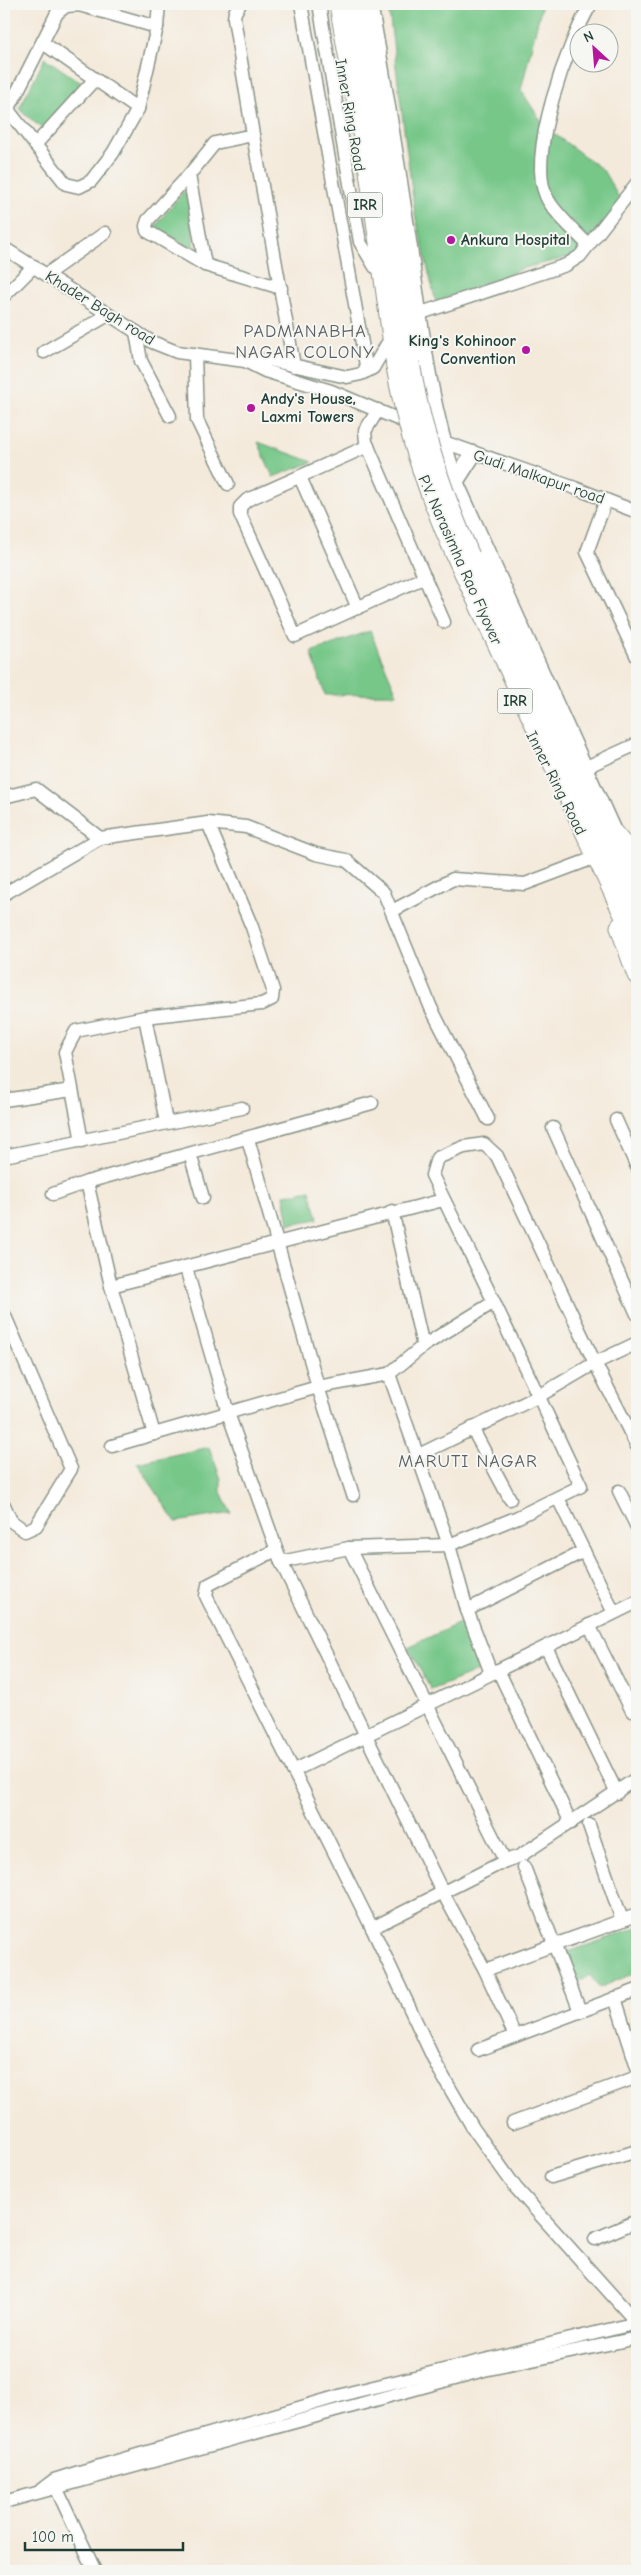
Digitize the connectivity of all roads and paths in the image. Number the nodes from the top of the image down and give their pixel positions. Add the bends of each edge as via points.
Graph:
1 (159, 4) edge
2 (240, 4) edge
3 (301, 4) edge
4 (319, 4) edge
5 (330, 4) edge
6 (339, 4) edge
7 (352, 4) edge
8 (369, 4) edge
9 (591, 4) edge
10 (157, 28) junction
11 (43, 43) junction
12 (95, 79) junction
13 (138, 109) junction
14 (6, 114) edge
15 (253, 135) junction
16 (35, 145) junction
17 (189, 175) junction
18 (637, 183) edge
19 (105, 233) dead end
20 (588, 245) junction
21 (4, 248) edge
22 (205, 265) junction
23 (34, 266) junction
24 (375, 267) junction
25 (47, 274) junction
26 (281, 288) junction
27 (4, 296) edge
28 (418, 314) junction
29 (108, 315) junction
30 (136, 332) junction
31 (388, 344) junction
32 (44, 352) dead end
33 (195, 354) junction
34 (246, 361) junction
35 (294, 366) junction
36 (367, 371) junction
37 (395, 391) junction
38 (430, 391) junction
39 (378, 410) junction
40 (170, 416) dead end
41 (400, 420) junction
42 (441, 441) junction
43 (368, 446) junction
44 (472, 454) junction
45 (300, 477) junction
46 (455, 482) junction
47 (228, 484) dead end
48 (606, 500) junction
49 (637, 512) edge
50 (425, 577) junction
51 (358, 608) junction
52 (444, 622) dead end
53 (634, 643) edge
54 (637, 657) edge
55 (637, 744) edge
56 (584, 768) junction
57 (4, 797) edge
58 (208, 823) junction
59 (611, 829) junction
60 (100, 838) junction
61 (637, 855) edge
62 (594, 858) junction
63 (637, 878) edge
64 (637, 886) edge
65 (609, 889) junction
66 (4, 894) edge
67 (392, 911) junction
68 (637, 912) edge
69 (637, 943) edge
70 (637, 953) edge
71 (637, 975) edge
72 (145, 1017) junction
73 (72, 1090) junction
74 (4, 1100) edge
75 (372, 1103) dead end
76 (242, 1108) dead end
77 (488, 1119) dead end
78 (616, 1120) dead end
79 (166, 1122) junction
80 (553, 1128) dead end
81 (248, 1138) junction
82 (82, 1142) junction
83 (190, 1154) junction
84 (4, 1156) edge
85 (637, 1167) edge
86 (87, 1182) junction
87 (53, 1194) dead end
88 (203, 1198) dead end
89 (443, 1200) junction
90 (392, 1212) junction
91 (277, 1242) junction
92 (186, 1268) junction
93 (112, 1286) junction
94 (494, 1302) junction
95 (4, 1314) edge
96 (637, 1314) edge
97 (637, 1343) edge
98 (424, 1346) junction
99 (595, 1363) junction
100 (389, 1374) junction
101 (318, 1387) junction
102 (539, 1396) junction
103 (228, 1413) junction
104 (472, 1428) junction
105 (154, 1434) junction
106 (112, 1446) dead end
107 (637, 1446) edge
108 (419, 1454) junction
109 (619, 1491) dead end
110 (353, 1495) dead end
111 (558, 1498) junction
112 (510, 1499) dead end
113 (4, 1505) edge
114 (636, 1521) edge
115 (450, 1545) junction
116 (349, 1548) junction
117 (584, 1551) junction
118 (279, 1556) junction
119 (637, 1602) edge
120 (466, 1610) junction
121 (614, 1613) junction
122 (589, 1625) junction
123 (546, 1647) junction
124 (495, 1671) junction
125 (427, 1705) junction
126 (632, 1711) dead end
127 (366, 1734) junction
128 (293, 1771) junction
129 (637, 1778) edge
130 (617, 1793) junction
131 (572, 1823) junction
132 (589, 1825) dead end
133 (505, 1862) junction
134 (524, 1867) dead end
135 (443, 1894) junction
136 (637, 1915) edge
137 (622, 1920) junction
138 (372, 1928) junction
139 (554, 1945) junction
140 (485, 1970) junction
141 (637, 1990) edge
142 (615, 1998) junction
143 (580, 2011) junction
144 (515, 2036) junction
145 (478, 2050) dead end
146 (637, 2067) edge
147 (637, 2077) edge
148 (513, 2123) dead end
149 (637, 2150) edge
150 (551, 2177) dead end
151 (637, 2221) edge
152 (595, 2240) dead end
153 (637, 2323) edge
154 (637, 2338) edge
155 (55, 2484) junction
156 (4, 2502) edge
157 (95, 2571) edge

1 - 10 street
2 - 15 street via 234,18
3 - 36 street
4 - 24 street via 360,242
5 - 24 main road, Inner Ring Road / IRR
6 - 69 highway, P.V. Narasimha Rao Flyover, bridge via 369,171 400,391 421,472 458,560
7 - 68 highway, P.V. Narasimha Rao Flyover, bridge via 382,169 414,389 434,468 470,556
8 - 28 main road, Inner Ring Road / IRR via 394,146
9 - 20 street via 559,77 546,123 541,157 546,197
10 - 11 street via 72,5 57,13
10 - 13 street
11 - 12 street
11 - 14 street
12 - 13 street
12 - 16 street
13 - 16 street via 113,153 92,181 79,187 66,184
14 - 16 street
15 - 17 street via 214,143
15 - 26 street
17 - 22 street
17 - 22 street via 146,226 147,231
18 - 20 street
19 - 25 street
20 - 28 street via 580,256 566,265
21 - 23 street, Khader Bagh road
22 - 26 street
23 - 25 street, Khader Bagh road
23 - 27 street
24 - 31 main road, Inner Ring Road / IRR
25 - 29 street, Khader Bagh road
26 - 35 street
28 - 38 main road, Inner Ring Road / IRR
29 - 30 street, Khader Bagh road
29 - 32 street
30 - 33 street, Khader Bagh road via 177,352
30 - 40 street via 141,361
31 - 36 street
31 - 37 main road, Inner Ring Road / IRR
33 - 34 street, Khader Bagh road
33 - 47 street via 197,420
34 - 35 street via 269,360
34 - 39 street, Khader Bagh road via 265,371 323,388
35 - 36 street via 340,377
37 - 38 main road via 406,397 421,396
37 - 41 main road, Inner Ring Road / IRR
38 - 42 main road, Inner Ring Road / IRR
39 - 41 street, Khader Bagh road
39 - 43 street via 365,431
41 - 62 main road, Inner Ring Road / IRR via 428,509 514,700
42 - 44 street, Gudi Malkapur road
42 - 46 main road, Inner Ring Road / IRR
43 - 45 street
43 - 50 street
44 - 46 main road
44 - 48 street, Gudi Malkapur road
45 - 51 street
45 - 51 street via 247,500 240,507 240,514 294,634 300,635
46 - 56 main road, Inner Ring Road / IRR
48 - 49 street, Gudi Malkapur road
48 - 53 street via 587,552
50 - 51 street
50 - 52 street
53 - 54 street
55 - 56 street
56 - 59 main road, Inner Ring Road / IRR
57 - 60 street via 36,789
58 - 60 street
58 - 67 street via 246,827 316,854 346,860 384,893
58 - 72 street via 252,927 273,990 272,999 262,1004
59 - 61 street via 620,832
59 - 63 highway via 625,847
59 - 64 main road, Inner Ring Road / IRR
60 - 66 street
62 - 65 main road, Inner Ring Road / IRR
62 - 67 street via 525,884 453,879
65 - 70 main road, Inner Ring Road / IRR
65 - 71 highway via 625,947
67 - 77 street via 431,1008
72 - 73 street via 76,1031 65,1052
72 - 79 street
73 - 74 street
73 - 82 street
75 - 81 street
76 - 79 street
78 - 85 street
79 - 82 street
80 - 96 street
81 - 83 street
81 - 91 street
82 - 84 street
83 - 86 street
83 - 88 street
86 - 87 street
86 - 93 street
89 - 90 street
89 - 94 street
89 - 99 street via 432,1176 437,1158 464,1147 484,1144 498,1156
90 - 91 street
90 - 98 street
91 - 92 street
91 - 101 street
92 - 93 street
92 - 103 street
93 - 105 street
94 - 98 street
94 - 102 street
95 - 113 street via 71,1469 36,1526 24,1531 10,1521
97 - 99 street
98 - 100 street
99 - 102 street
99 - 107 street
100 - 101 street
100 - 108 street
101 - 103 street
101 - 110 street
102 - 104 street
102 - 111 street via 581,1486
103 - 105 street
103 - 118 street
104 - 108 street
104 - 112 street
105 - 106 street
108 - 115 street
109 - 114 street
111 - 115 street
111 - 117 street
115 - 116 street
115 - 120 street
116 - 118 street
116 - 125 street
117 - 120 street
117 - 121 street
118 - 127 street
118 - 128 street via 208,1585 206,1596
119 - 121 street
120 - 124 street
121 - 122 street
122 - 123 street
122 - 126 street
123 - 124 street
123 - 130 street
124 - 125 street
124 - 131 street
125 - 127 street
125 - 133 street
127 - 128 street
127 - 135 street
128 - 138 street
129 - 130 street
130 - 131 street
131 - 133 street
132 - 137 street
133 - 135 street
134 - 139 street
135 - 138 street
135 - 140 street
136 - 137 street
137 - 139 street
138 - 153 street via 437,2066 473,2128 516,2188
139 - 140 street
139 - 143 street
140 - 144 street
141 - 142 street
142 - 143 street
142 - 146 street
143 - 144 street
144 - 145 street
147 - 148 street
149 - 150 street
151 - 152 street
153 - 155 street via 353,2392
154 - 155 street via 484,2370
155 - 156 street
155 - 157 street

